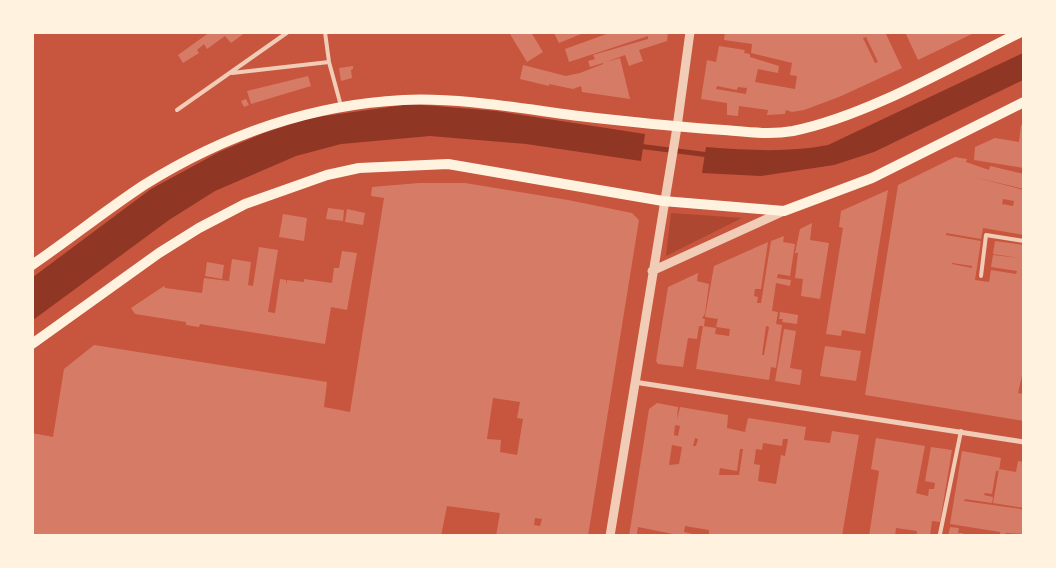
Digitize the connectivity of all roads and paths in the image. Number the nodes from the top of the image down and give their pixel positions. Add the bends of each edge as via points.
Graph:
1 (288, 32) edge
2 (325, 32) edge
3 (690, 32) edge
4 (1021, 32) edge
5 (329, 62) junction
6 (230, 74) junction
7 (1024, 102) edge
8 (341, 106) junction
9 (177, 110) dead end
10 (676, 126) junction
11 (663, 201) junction
12 (784, 211) junction
13 (1024, 241) edge
14 (32, 266) edge
15 (652, 272) junction
16 (981, 276) dead end
17 (32, 344) edge
18 (634, 382) junction
19 (961, 431) junction
20 (1024, 442) edge
21 (940, 534) dead end
22 (610, 536) edge

1 - 6 lane
2 - 5 lane
3 - 10 street
4 - 10 main road via 878,102 807,127 765,133
5 - 6 lane
5 - 8 lane
6 - 9 lane
7 - 12 main road via 872,178
8 - 10 main road via 404,100 457,103
8 - 14 main road via 283,119 187,160 143,186
10 - 11 street
11 - 12 main road
11 - 15 street
11 - 17 main road via 448,164 359,168 245,204 198,228
12 - 15 street
13 - 16 lane via 986,235
15 - 18 street
18 - 19 street
18 - 22 street
19 - 20 street
19 - 21 lane

